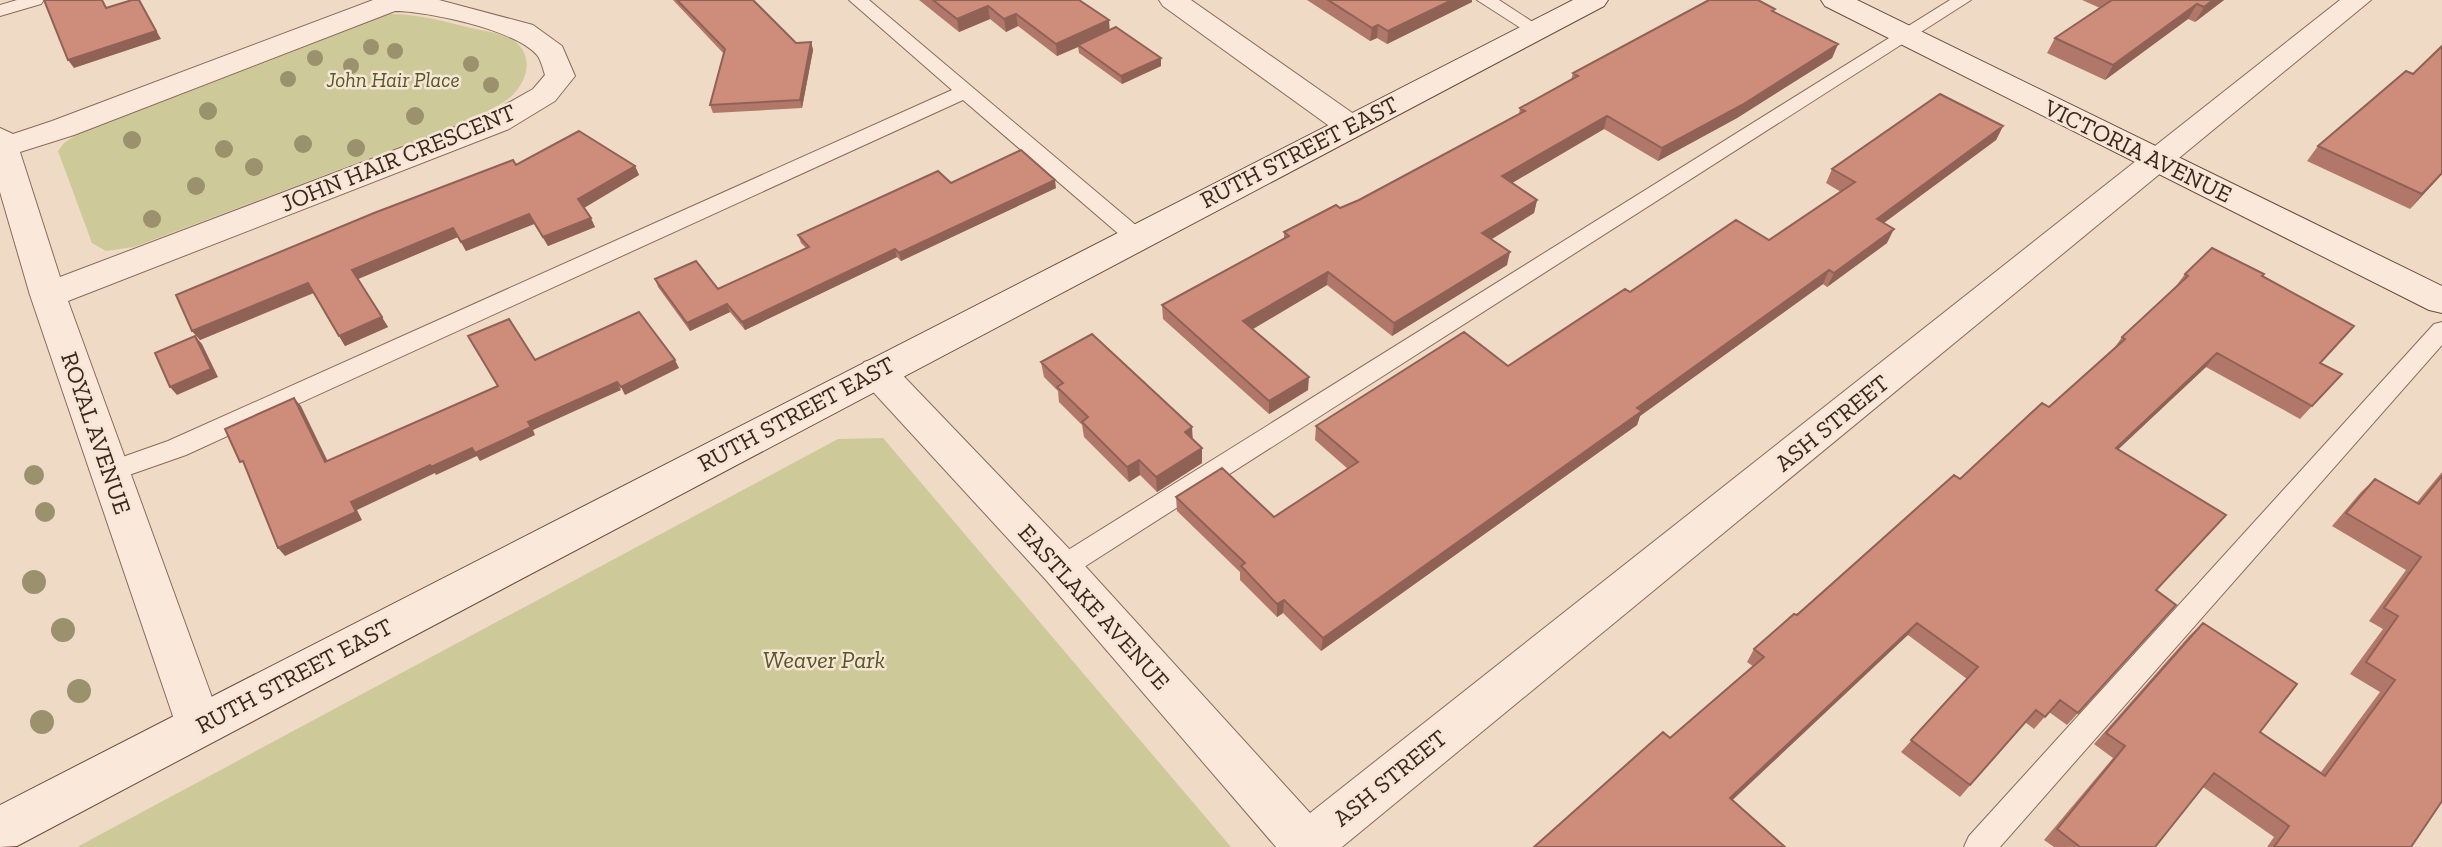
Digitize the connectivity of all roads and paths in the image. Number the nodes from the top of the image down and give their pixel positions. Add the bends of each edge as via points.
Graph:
1 (35, 0) edge
2 (858, 0) edge
3 (1173, 0) edge
4 (1486, 0) edge
5 (1594, 0) edge
6 (1835, 0) edge
7 (1962, 0) edge
8 (2357, 0) edge
9 (0, 11) edge
10 (1536, 30) junction
11 (1905, 35) junction
12 (964, 92) junction
13 (1350, 126) junction
14 (2, 143) edge
15 (2158, 160) junction
16 (1136, 237) junction
17 (48, 295) junction
18 (2442, 301) edge
19 (2442, 330) edge
20 (877, 372) junction
21 (109, 472) junction
22 (1061, 568) junction
23 (199, 725) junction
24 (0, 830) edge
25 (1307, 846) edge
26 (1980, 847) edge

1 - 9 lane
2 - 12 lane
3 - 13 street
4 - 10 lane
5 - 10 street, RUTH STREET EAST
6 - 11 street, VICTORIA AVENUE
7 - 11 lane
8 - 15 street, ASH STREET
10 - 13 street, RUTH STREET EAST
11 - 15 street, VICTORIA AVENUE
11 - 22 lane
12 - 16 lane
12 - 21 lane via 177,448
13 - 16 street, RUTH STREET EAST
14 - 17 street, ROYAL AVENUE
14 - 17 street, JOHN HAIR CRESCENT via 63,128 391,3 418,3 523,31 544,44 558,65 560,76 544,95 498,122
15 - 18 street, VICTORIA AVENUE
15 - 25 street, ASH STREET
16 - 20 street, RUTH STREET EAST
17 - 21 street, ROYAL AVENUE
19 - 26 lane
20 - 22 street, EASTLAKE AVENUE
20 - 23 street, RUTH STREET EAST
21 - 23 street, ROYAL AVENUE
22 - 25 street, EASTLAKE AVENUE
23 - 24 street, RUTH STREET EAST

